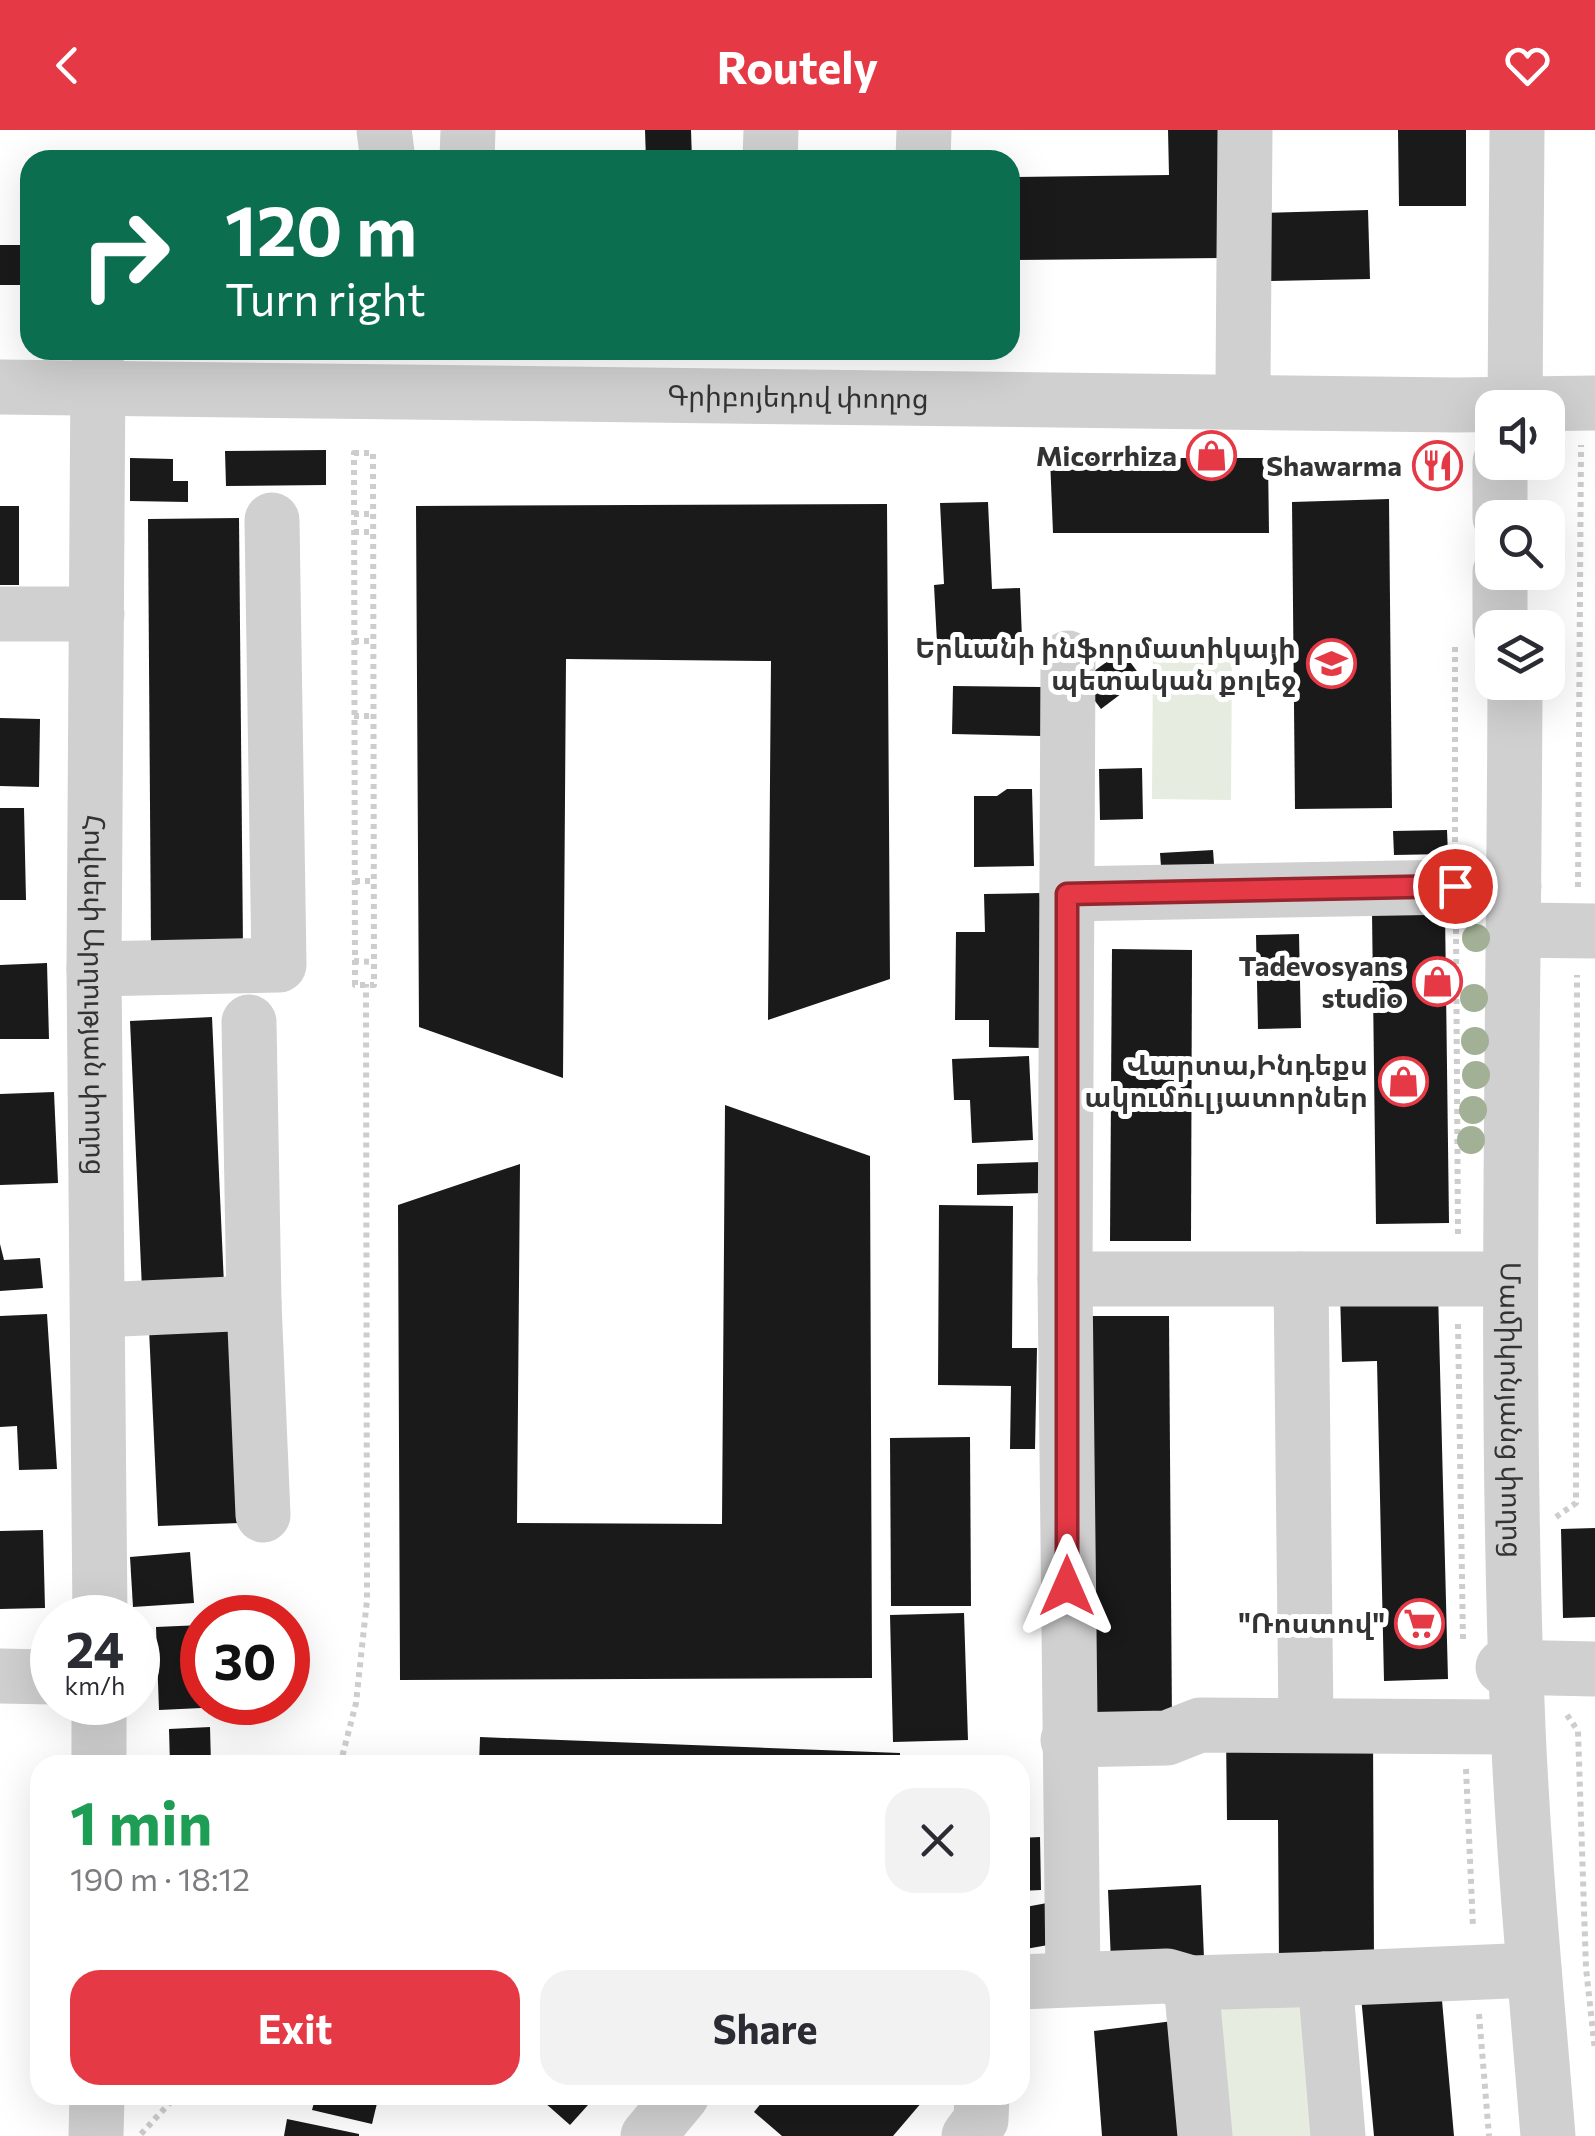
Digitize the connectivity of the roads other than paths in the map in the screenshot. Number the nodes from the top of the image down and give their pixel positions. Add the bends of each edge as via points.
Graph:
1 (1244, 130) edge
2 (1502, 130) edge
3 (1518, 130) edge
4 (402, 360) edge
5 (0, 368) edge
6 (461, 370) edge
7 (766, 373) edge
8 (916, 375) edge
9 (1595, 379) edge
10 (98, 380) junction
11 (1243, 382) junction
12 (0, 386) edge
13 (1507, 390) edge
14 (1507, 390) edge
15 (1541, 390) edge
16 (1475, 395) edge
17 (1475, 396) edge
18 (272, 520) dead end
19 (0, 614) edge
20 (97, 614) junction
21 (1068, 658) dead end
22 (1501, 700) edge
23 (1514, 700) edge
24 (1067, 894) junction
25 (1510, 901) junction
26 (1586, 931) edge
27 (94, 969) junction
28 (249, 1022) dead end
29 (1065, 1279) junction
30 (1301, 1279) junction
31 (1500, 1279) junction
32 (254, 1303) junction
33 (99, 1310) junction
34 (263, 1515) dead end
35 (100, 1595) edge
36 (1542, 1668) edge
37 (0, 1676) edge
38 (30, 1677) edge
39 (1306, 1724) junction
40 (99, 1725) edge
41 (1506, 1727) junction
42 (1068, 1740) junction
43 (98, 1755) edge
44 (1526, 1970) junction
45 (1046, 1980) edge
46 (1325, 1980) junction
47 (1191, 1982) junction
48 (97, 2105) edge
49 (674, 2105) edge
50 (982, 2105) edge
51 (96, 2136) edge
52 (648, 2136) edge
53 (969, 2136) edge
54 (1205, 2136) edge
55 (1338, 2136) edge
56 (1532, 2136) edge
57 (1548, 2136) edge

1 - 11 street
2 - 13 street
3 - 14 street
4 - 6 street, Գրիբոյեդով փողոց
4 - 10 street, Գրիբոյեդով փողոց
5 - 10 street, Գրիբոյեդով փողոց
6 - 7 street, Գրիբոյեդով փողոց
6 - 10 street, Գրիբոյեդով փողոց
7 - 8 street, Գրիբոյեդով փողոց
8 - 11 street, Գրիբոյեդով փողոց
8 - 17 street, Գրիբոյեդով փողոց
9 - 15 street, Գրիբոյեդով փողոց
10 - 12 street, Գրիբոյեդով փողոց
10 - 20 street, Հովսեփ Արղության փողոց
11 - 16 street, Գրիբոյեդով փողոց
18 - 27 street via 279,965
19 - 20 street
20 - 27 street, Հովսեփ Արղության փողոց
21 - 24 street
22 - 25 street, Մամիկոնյանց փողոց
23 - 25 street, Մամիկոնյանց փողոց
24 - 25 street
24 - 29 street
25 - 26 street
25 - 31 street, Մամիկոնյանց փողոց
25 - 36 street, Մամիկոնյանց փողոց via 1511,1279
27 - 33 street, Հովսեփ Արղության փողոց
28 - 32 street
29 - 30 street
29 - 42 street
30 - 31 street
30 - 39 street
31 - 36 street, Մամիկոնյանց փողոց
32 - 33 street
32 - 34 street
33 - 35 street, Հովսեփ Արղության փողոց
36 - 41 street, Մամիկոնյանց փողոց
36 - 44 street, Մամիկոնյանց փողոց
37 - 38 street
39 - 41 street
39 - 42 street via 1200,1725 1167,1738
40 - 43 street
41 - 44 street, Մամիկոնյանց փողոց
42 - 45 street
44 - 46 street
44 - 56 street, Մամիկոնյանց փողոց
44 - 57 street, Մամիկոնյանց փողոց
45 - 47 street via 1167,1976
46 - 47 street
46 - 55 street
47 - 54 street
48 - 51 street
49 - 52 street
50 - 53 street via 982,2120

